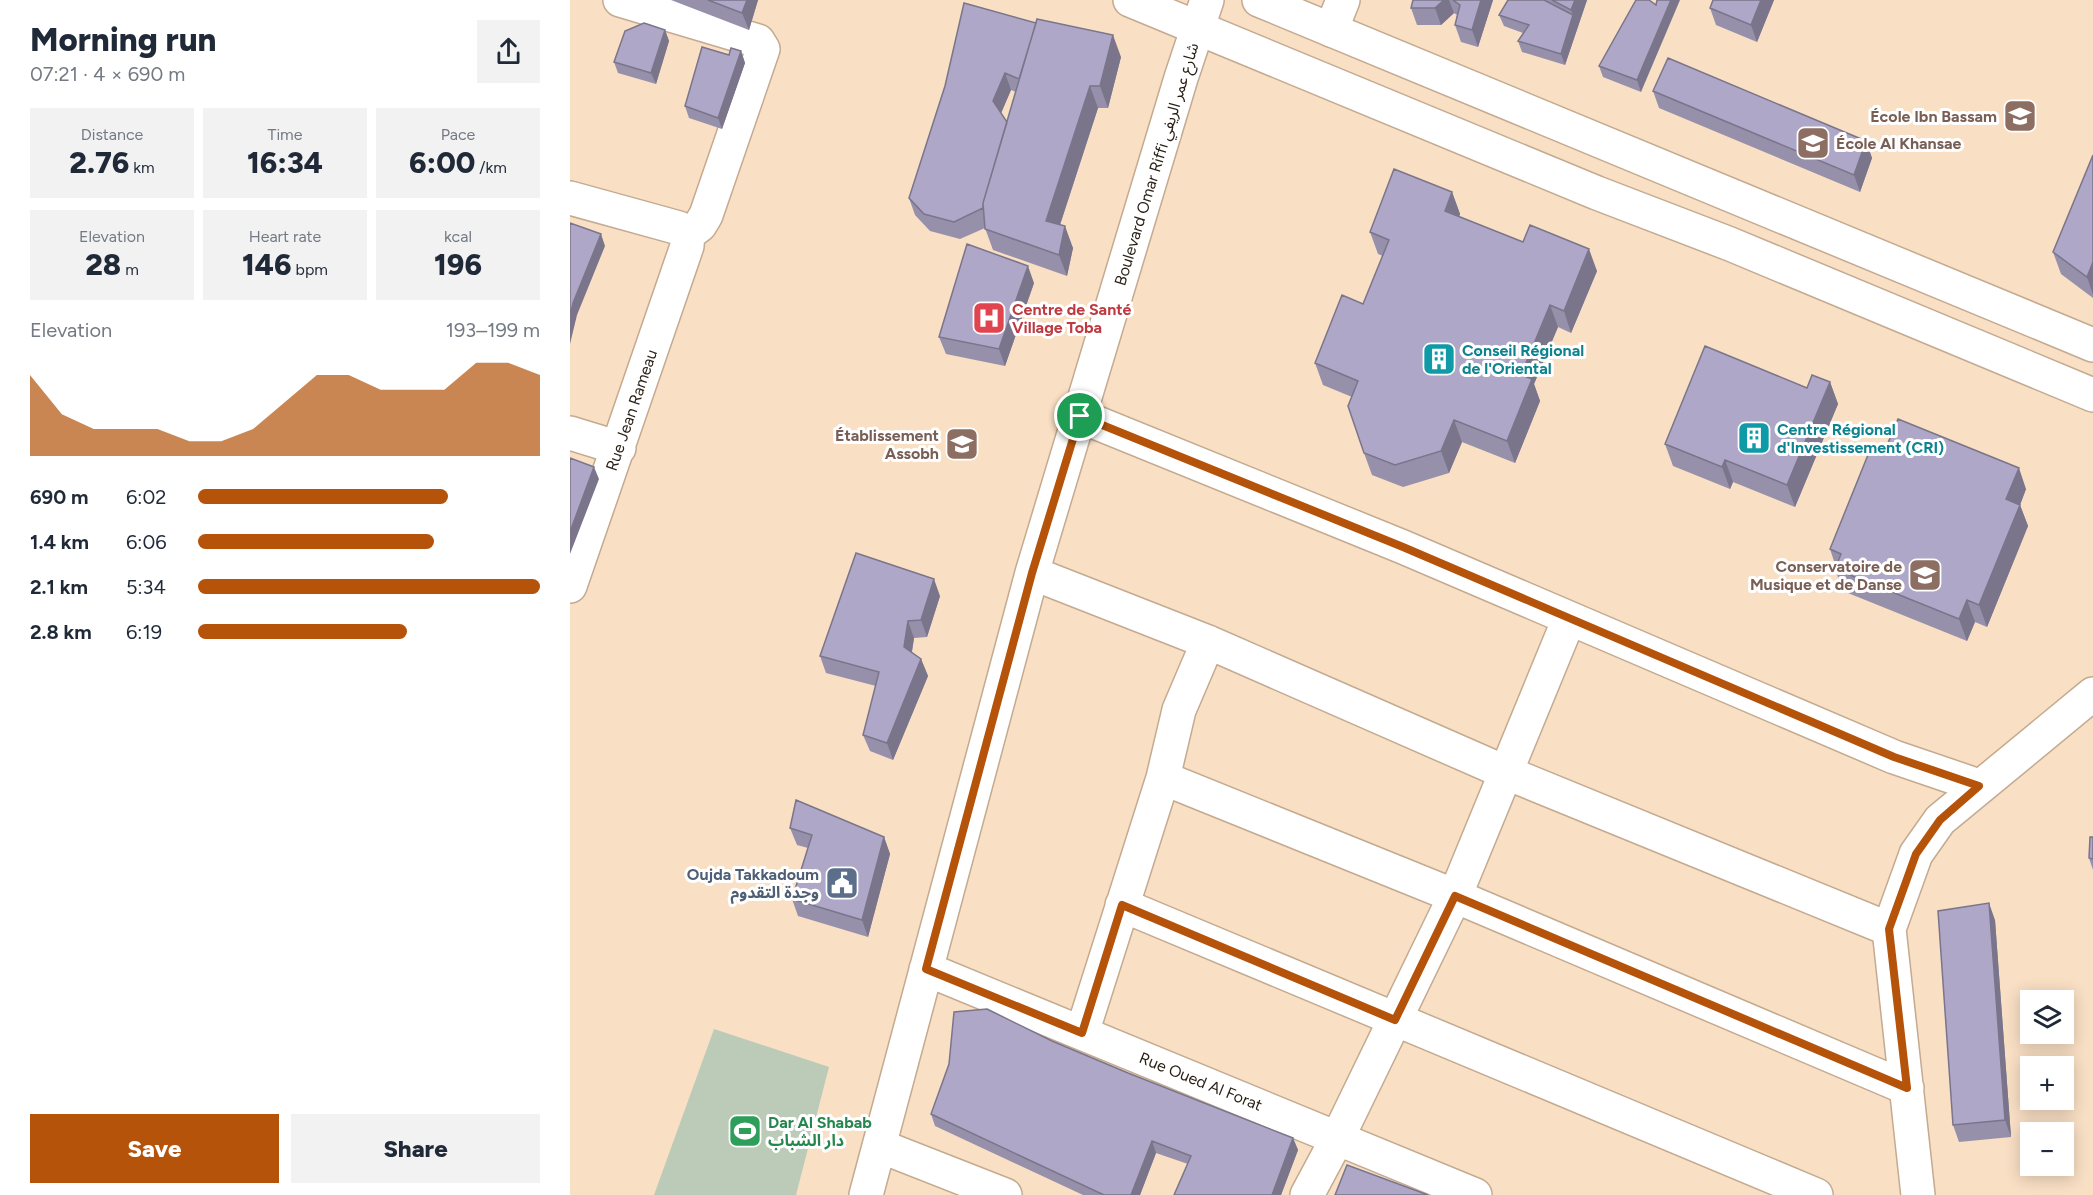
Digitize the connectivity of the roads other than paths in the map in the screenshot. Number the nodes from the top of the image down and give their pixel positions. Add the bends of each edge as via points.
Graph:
1 (620, 0) edge
2 (1130, 0) edge
3 (1258, 0) edge
4 (1343, 0) edge
5 (1202, 14) edge
6 (1331, 30) junction
7 (570, 198) edge
8 (688, 234) junction
9 (2093, 345) edge
10 (2093, 395) edge
11 (1080, 416) junction
12 (570, 433) edge
13 (619, 448) junction
14 (1032, 573) junction
15 (570, 586) edge
16 (1569, 619) junction
17 (1208, 642) junction
18 (2093, 694) edge
19 (1507, 773) junction
20 (1162, 778) junction
21 (1979, 786) junction
22 (1455, 896) junction
23 (1122, 905) junction
24 (1889, 929) junction
25 (926, 969) junction
26 (1395, 1020) junction
27 (1082, 1033) junction
28 (1907, 1088) junction
29 (1338, 1137) junction
30 (880, 1146) junction
31 (866, 1195) edge
32 (1005, 1195) edge
33 (1307, 1195) edge
34 (1475, 1195) edge
35 (1816, 1195) edge
36 (1918, 1195) edge

1 - 8 street via 758,40 763,50 706,215
2 - 5 street
3 - 6 street
4 - 6 street
5 - 10 street via 1253,49
5 - 11 street, Boulevard Omar Riffi شارع عمر الريفي
6 - 9 street
7 - 8 street via 679,228
8 - 13 street, Rue Jean Rameau
11 - 14 street, Boulevard Omar Riffi شارع عمر الريفي
11 - 16 street
12 - 13 street
13 - 15 street, Rue Jean Rameau
14 - 17 street
14 - 25 street, Boulevard Omar Riffi شارع عمر الريفي
16 - 19 street
16 - 21 street via 1894,757
17 - 19 street
17 - 20 street via 1179,710
18 - 21 street
19 - 22 street
19 - 24 street
20 - 22 street
20 - 23 street
21 - 24 street via 1940,820 1916,854
22 - 26 street
22 - 28 street
23 - 26 street
23 - 27 street
24 - 28 street
25 - 27 street, Rue Oued Al Forat
25 - 30 street, Boulevard Omar Riffi شارع عمر الريفي
26 - 29 street
26 - 35 street
27 - 29 street, Rue Oued Al Forat
28 - 36 street
29 - 33 street
29 - 34 street, Rue Oued Al Forat
30 - 31 street, Boulevard Omar Riffi شارع عمر الريفي
30 - 32 street

